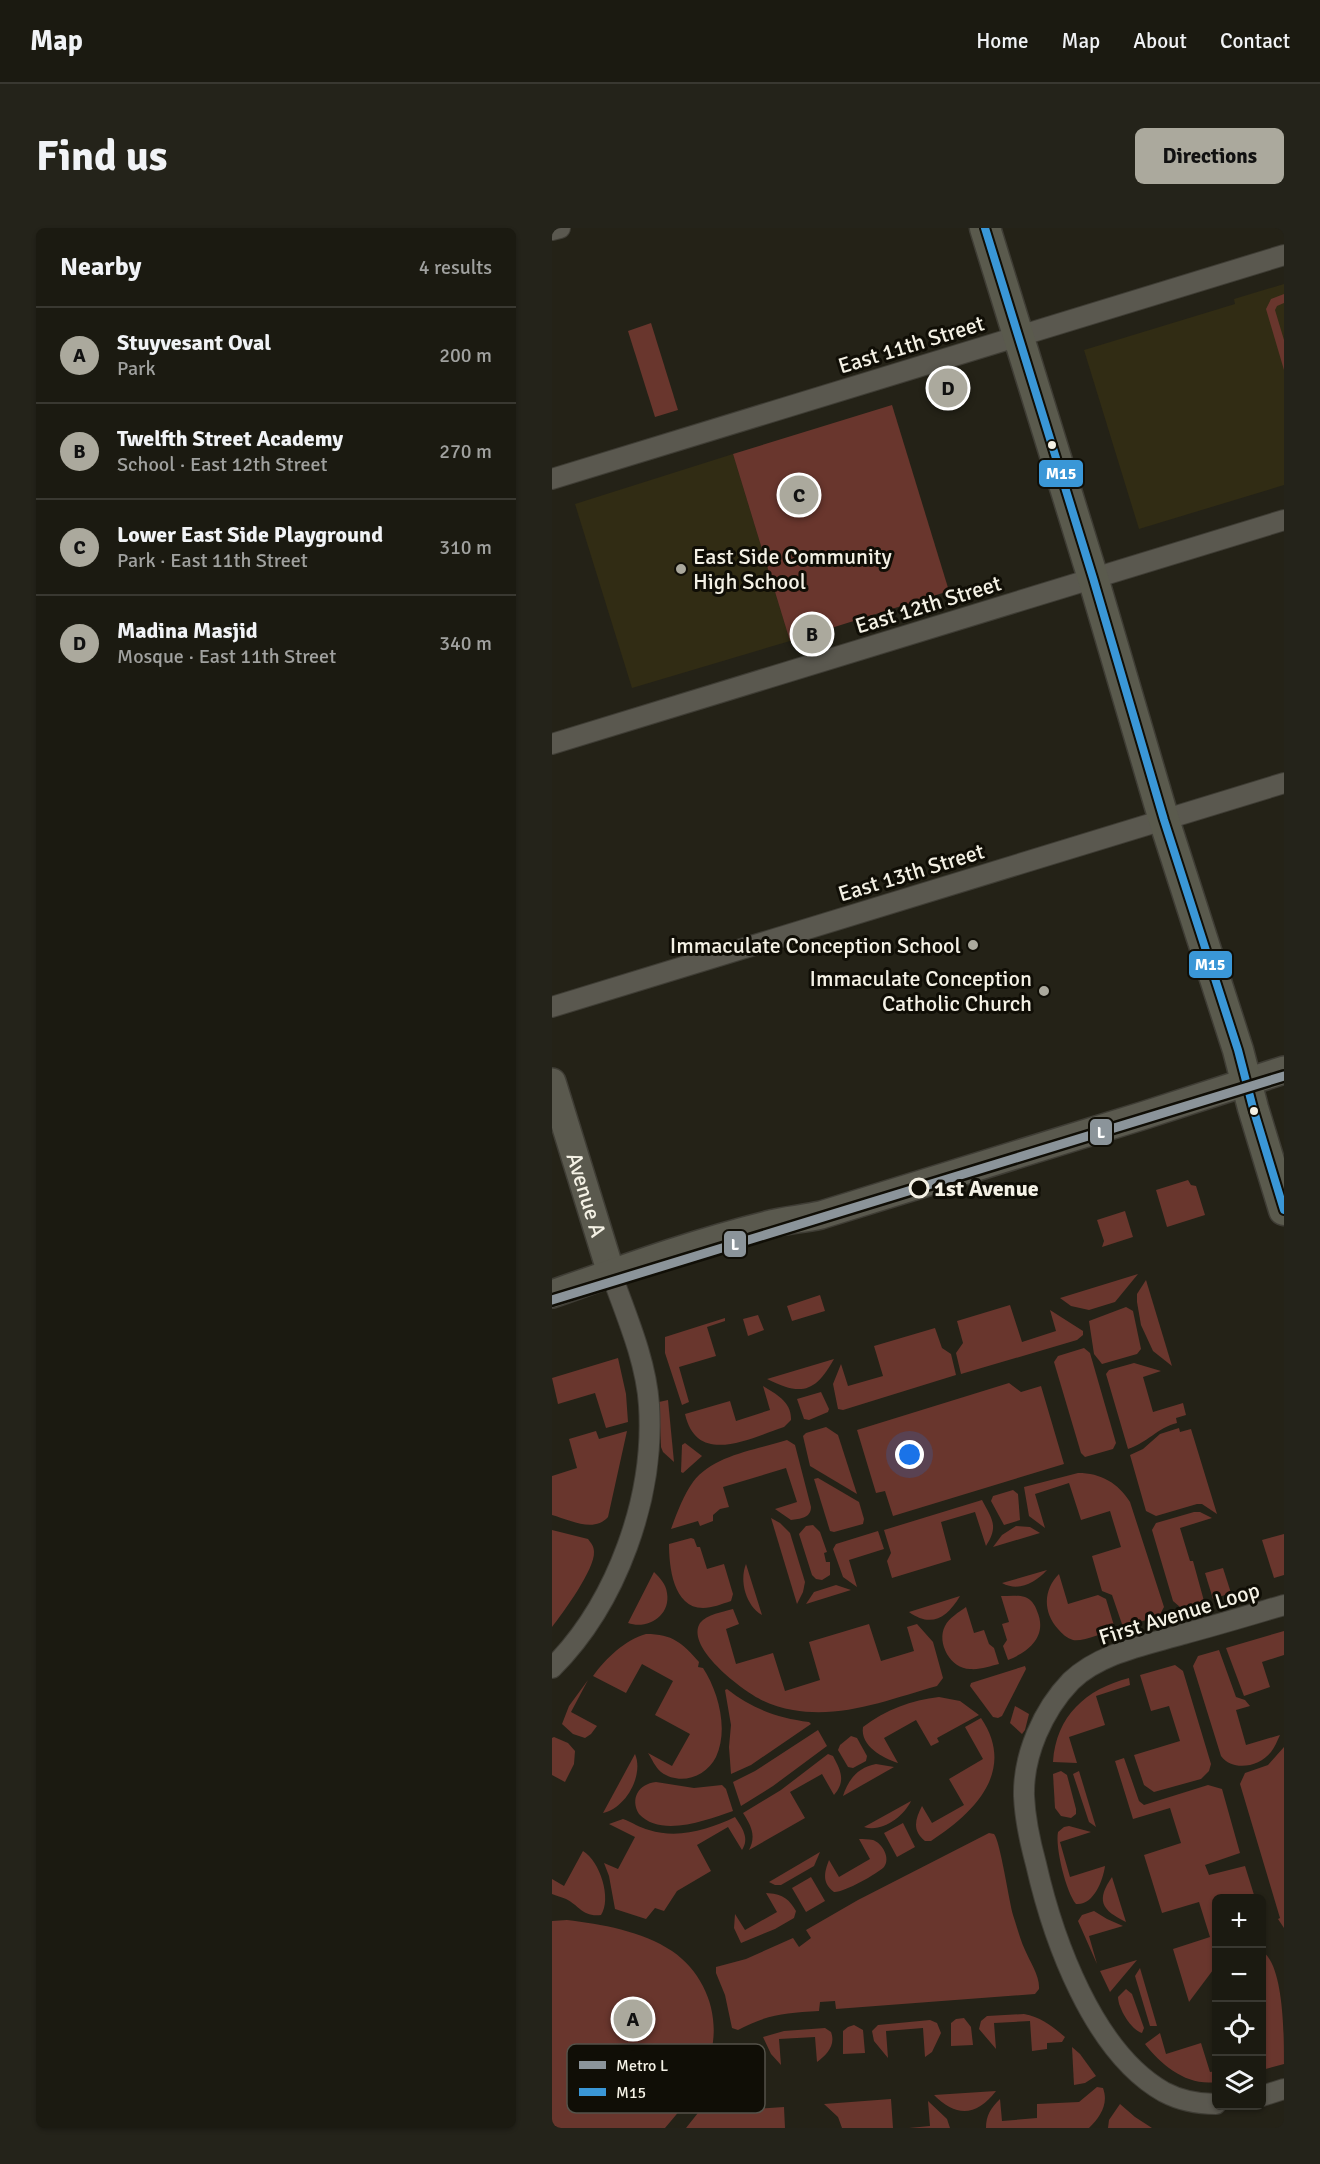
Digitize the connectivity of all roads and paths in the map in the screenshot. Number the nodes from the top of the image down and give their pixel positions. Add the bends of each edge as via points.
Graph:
1 (560, 228) edge
2 (985, 228) edge
3 (552, 230) edge
4 (1284, 255) edge
5 (1017, 336) junction
6 (552, 479) edge
7 (1284, 520) edge
8 (1093, 578) junction
9 (552, 744) edge
10 (1284, 783) edge
11 (1164, 820) junction
12 (552, 1007) edge
13 (1284, 1070) edge
14 (552, 1082) edge
15 (1246, 1082) junction
16 (1284, 1210) edge
17 (611, 1273) junction
18 (552, 1294) edge
19 (1284, 1605) edge
20 (552, 1668) edge
21 (1284, 2089) edge
22 (1266, 2095) edge
23 (1212, 2104) edge

1 - 3 street
2 - 5 main road
4 - 5 street, East 11th Street
5 - 6 street, East 11th Street
5 - 8 main road
7 - 8 street, East 12th Street
8 - 9 street, East 12th Street
8 - 11 main road
10 - 11 street, East 13th Street
11 - 12 street, East 13th Street
11 - 15 main road
13 - 15 main road
14 - 17 main road, Avenue A
15 - 16 main road
15 - 17 main road via 821,1215 766,1225
17 - 18 main road
17 - 20 street via 634,1338 648,1397 643,1486 621,1564 604,1599
19 - 23 street, First Avenue Loop via 1098,1662 1072,1680 1054,1702 1029,1754 1024,1795 1029,1835 1057,1940 1082,1995 1119,2052 1141,2075 1165,2092 1193,2103
21 - 22 street

